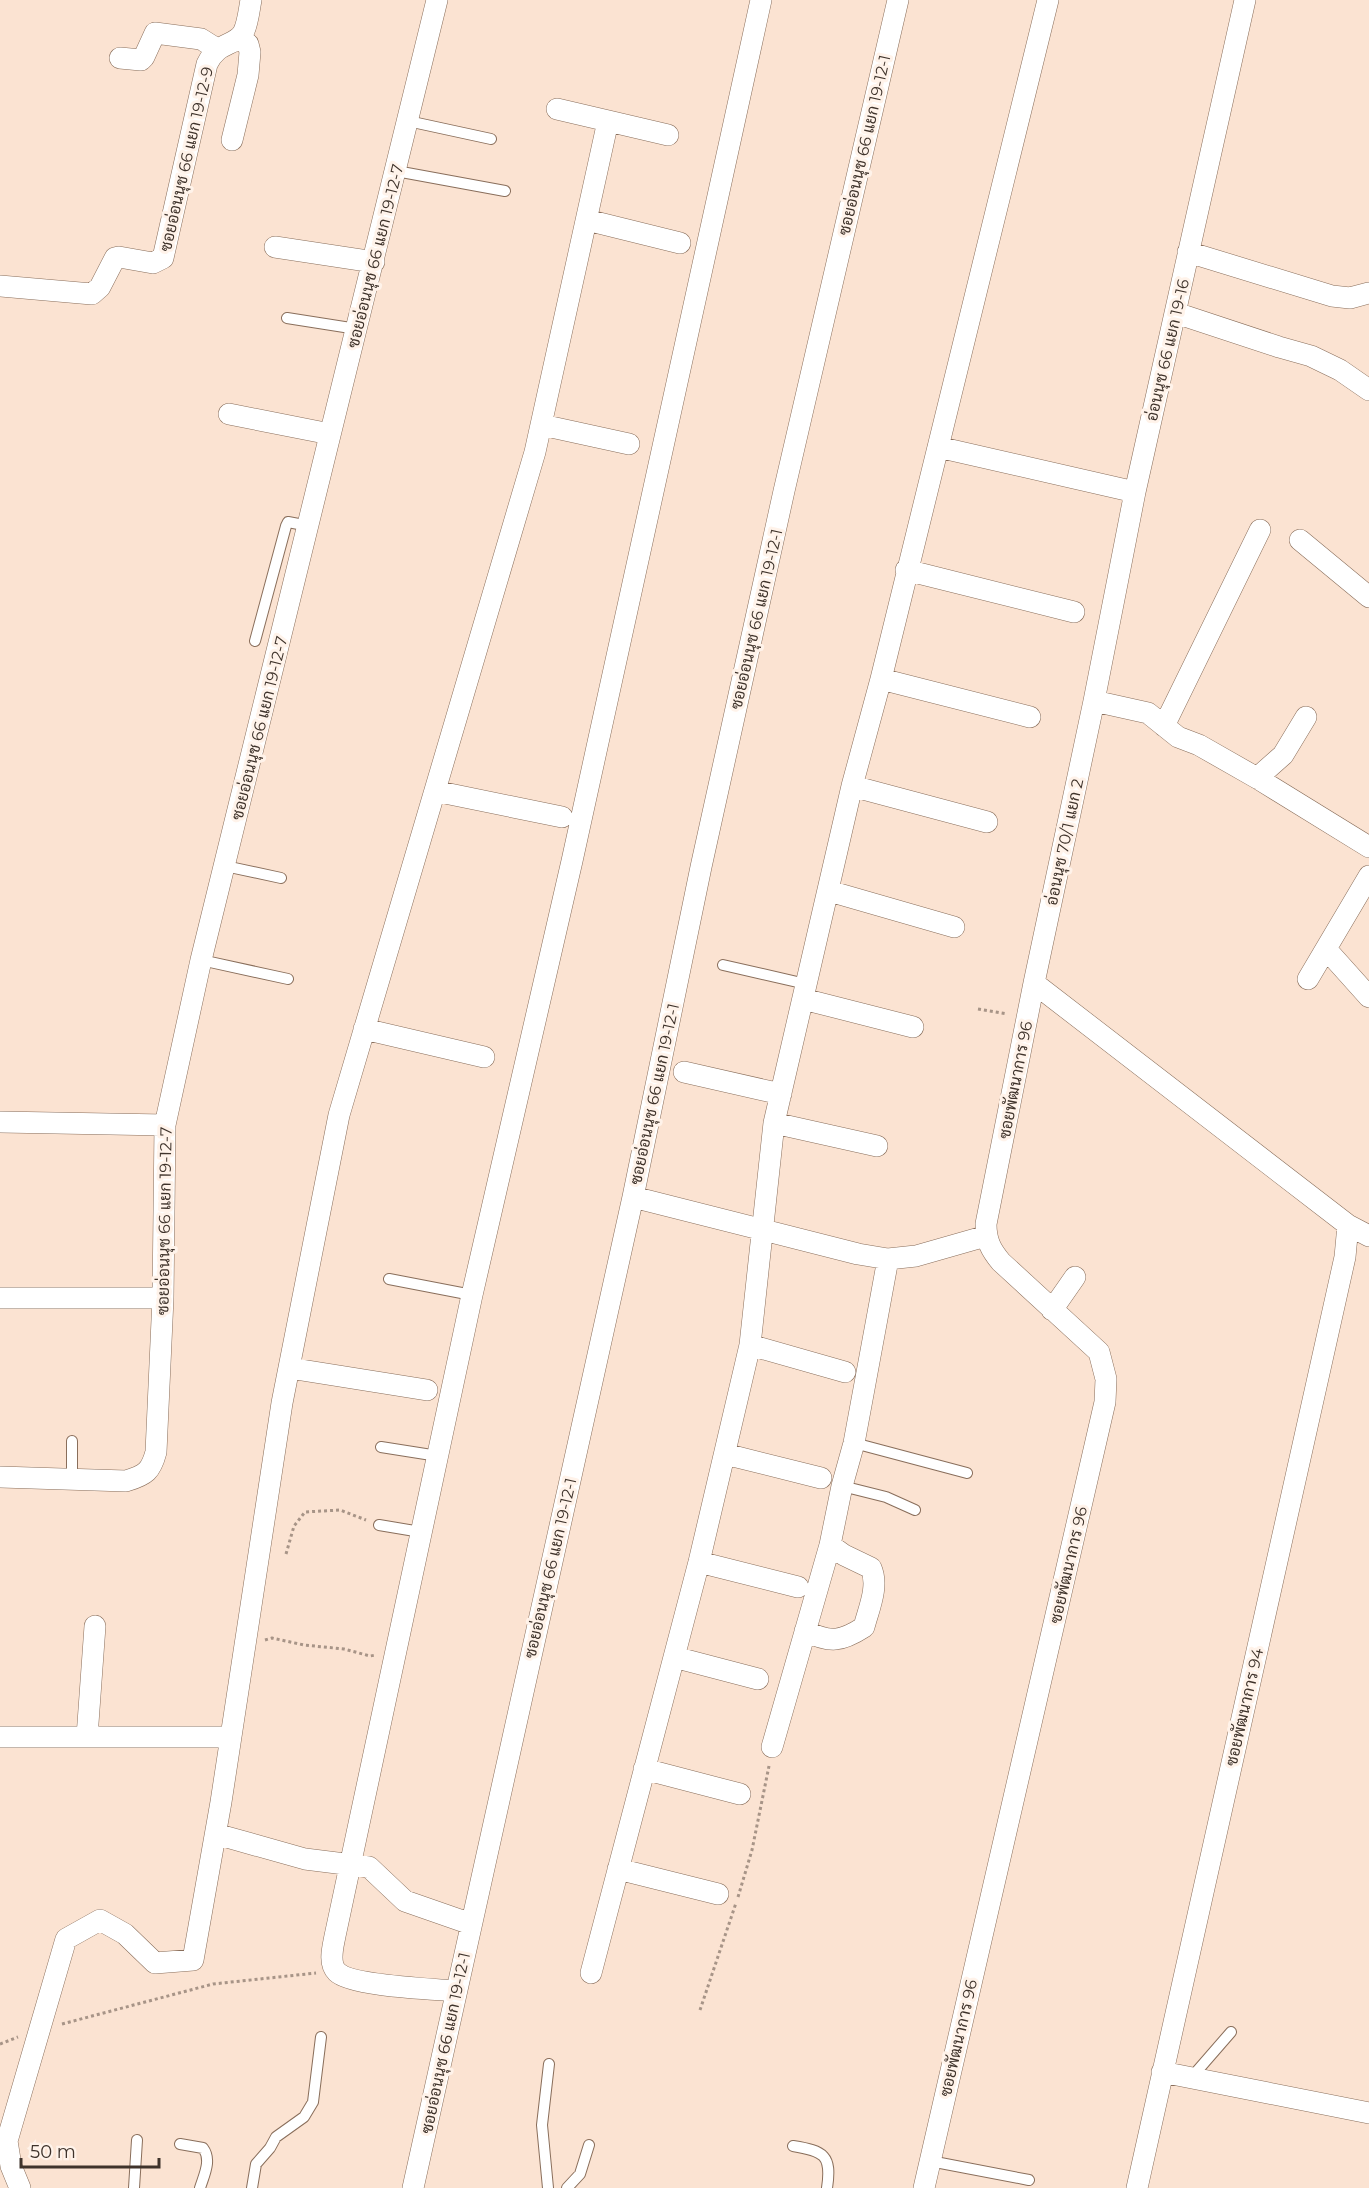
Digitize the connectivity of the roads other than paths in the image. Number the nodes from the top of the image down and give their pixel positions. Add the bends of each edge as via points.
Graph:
1 (251, 0) edge
2 (437, 0) edge
3 (761, 0) edge
4 (898, 0) edge
5 (1048, 0) edge
6 (1245, 0) edge
7 (239, 38) junction
8 (217, 49) junction
9 (120, 58) dead end
10 (557, 109) dead end
11 (408, 120) junction
12 (608, 121) junction
13 (668, 135) dead end
14 (491, 139) dead end
15 (232, 140) dead end
16 (396, 171) junction
17 (504, 191) dead end
18 (587, 220) junction
19 (680, 243) dead end
20 (275, 247) dead end
21 (1188, 252) junction
22 (374, 262) junction
23 (0, 286) edge
24 (1369, 293) edge
25 (1176, 313) junction
26 (287, 318) dead end
27 (357, 329) junction
28 (1369, 390) edge
29 (229, 414) dead end
30 (542, 425) junction
31 (330, 434) junction
32 (629, 444) dead end
33 (938, 447) junction
34 (1135, 492) junction
35 (309, 526) junction
36 (1260, 530) dead end
37 (1300, 540) dead end
38 (906, 570) junction
39 (1369, 597) edge
40 (1074, 612) dead end
41 (255, 640) dead end
42 (881, 680) junction
43 (1095, 702) junction
44 (1030, 717) dead end
45 (1306, 717) dead end
46 (1164, 726) junction
47 (1257, 778) junction
48 (852, 786) junction
49 (435, 791) junction
50 (562, 817) dead end
51 (987, 822) dead end
52 (1369, 847) edge
53 (225, 866) junction
54 (1369, 876) edge
55 (281, 878) dead end
56 (829, 891) junction
57 (954, 927) dead end
58 (1326, 948) junction
59 (201, 960) junction
60 (723, 965) dead end
61 (288, 979) dead end
62 (1308, 979) dead end
63 (1034, 983) junction
64 (805, 991) junction
65 (1369, 997) edge
66 (913, 1027) dead end
67 (364, 1029) junction
68 (484, 1057) dead end
69 (684, 1072) dead end
70 (781, 1094) junction
71 (0, 1122) edge
72 (774, 1122) junction
73 (165, 1125) junction
74 (877, 1146) dead end
75 (633, 1197) junction
76 (1348, 1225) junction
77 (764, 1230) junction
78 (986, 1236) junction
79 (1369, 1236) edge
80 (888, 1259) junction
81 (1075, 1276) dead end
82 (389, 1279) dead end
83 (472, 1295) junction
84 (0, 1298) edge
85 (163, 1298) junction
86 (1052, 1310) junction
87 (750, 1345) junction
88 (289, 1368) junction
89 (845, 1372) dead end
90 (427, 1390) dead end
91 (72, 1442) dead end
92 (854, 1443) junction
93 (381, 1447) dead end
94 (725, 1454) junction
95 (438, 1456) junction
96 (967, 1473) dead end
97 (0, 1477) edge
98 (821, 1478) dead end
99 (72, 1480) junction
100 (842, 1486) junction
101 (915, 1510) dead end
102 (379, 1525) road end
103 (421, 1532) junction
104 (830, 1545) junction
105 (699, 1562) junction
106 (798, 1587) dead end
107 (95, 1626) dead end
108 (806, 1631) junction
109 (674, 1657) junction
110 (758, 1680) dead end
111 (0, 1737) edge
112 (87, 1737) junction
113 (231, 1737) junction
114 (772, 1747) road end
115 (644, 1769) junction
116 (740, 1794) dead end
117 (216, 1833) junction
118 (350, 1865) junction
119 (618, 1869) junction
120 (718, 1894) dead end
121 (471, 1924) junction
122 (591, 1973) dead end
123 (455, 2002) junction
124 (1231, 2032) dead end
125 (321, 2037) dead end
126 (549, 2064) dead end
127 (1162, 2072) junction
128 (1191, 2078) junction
129 (1369, 2113) edge
130 (137, 2140) dead end
131 (180, 2144) dead end
132 (589, 2145) dead end
133 (793, 2146) dead end
134 (930, 2161) junction
135 (1029, 2180) dead end
136 (20, 2188) edge
137 (134, 2188) edge
138 (200, 2188) edge
139 (252, 2188) edge
140 (413, 2188) edge
141 (548, 2188) edge
142 (567, 2188) edge
143 (827, 2188) edge
144 (924, 2188) edge
145 (1137, 2188) edge

1 - 7 street via 246,26
2 - 11 street, ซอยอ่อนนุช 66 แยก 19-12-7
3 - 83 street
4 - 75 street, ซอยอ่อนนุช 66 แยก 19-12-1 via 711,822
5 - 33 street
6 - 21 street, อ่อนนุช 66 แยก 19-16
7 - 8 street, ซอยอ่อนนุช 66 แยก 19-12-9
7 - 15 street via 248,44 249,62
8 - 9 street via 201,39 155,33 141,60
8 - 23 street, ซอยอ่อนนุช 66 แยก 19-12-9 via 207,64 163,258 153,263 115,258 92,294
10 - 12 street
11 - 14 lane
11 - 16 street, ซอยอ่อนนุช 66 แยก 19-12-7
12 - 13 street
12 - 18 street
16 - 17 lane
16 - 22 street, ซอยอ่อนนุช 66 แยก 19-12-7
18 - 19 street
18 - 30 street
20 - 22 street
21 - 24 street via 1332,296 1350,298
21 - 25 street, อ่อนนุช 66 แยก 19-16
22 - 27 street, ซอยอ่อนนุช 66 แยก 19-12-7
25 - 28 street via 1311,356
25 - 34 street, อ่อนนุช 66 แยก 19-16
26 - 27 lane
27 - 31 street, ซอยอ่อนนุช 66 แยก 19-12-7
29 - 31 street
30 - 32 street
30 - 49 street
31 - 35 street, ซอยอ่อนนุช 66 แยก 19-12-7
33 - 34 street
33 - 38 street
34 - 43 street, อ่อนนุช 66 แยก 19-16
35 - 41 lane via 293,522 285,526
35 - 53 street, ซอยอ่อนนุช 66 แยก 19-12-7
36 - 46 street
37 - 39 street
38 - 40 street
38 - 42 street
42 - 44 street
42 - 48 street
43 - 46 street via 1148,713
43 - 63 street, อ่อนนุช 70/1 แยก 2
45 - 47 street via 1283,755
46 - 47 street
47 - 52 street
48 - 51 street
48 - 56 street
49 - 50 street
49 - 67 street
53 - 55 lane
53 - 59 street, ซอยอ่อนนุช 66 แยก 19-12-7
54 - 58 street
56 - 57 street
56 - 64 street
58 - 62 street
58 - 65 street
59 - 61 lane
59 - 73 street, ซอยอ่อนนุช 66 แยก 19-12-7
60 - 64 lane
63 - 76 street
63 - 78 street, ซอยพัฒนาการ 96
64 - 66 street
64 - 70 street
67 - 68 street
67 - 88 street via 339,1115
69 - 70 street
70 - 72 street
71 - 73 street
72 - 74 street
72 - 77 street
73 - 85 street, ซอยอ่อนนุช 66 แยก 19-12-7
75 - 77 street
75 - 121 street, ซอยอ่อนนุช 66 แยก 19-12-1
76 - 79 street
76 - 127 street, ซอยพัฒนาการ 94 via 1345,1257
77 - 80 street
77 - 87 street
78 - 80 street via 916,1256
78 - 86 street, ซอยพัฒนาการ 96 via 990,1249 1001,1262
80 - 92 street
81 - 86 street
82 - 83 lane
83 - 95 street
84 - 85 street
85 - 99 street, ซอยอ่อนนุช 66 แยก 19-12-7 via 156,1452 152,1466 142,1476 126,1481
86 - 134 street, ซอยพัฒนาการ 96 via 1099,1352 1106,1379 1105,1402
87 - 89 street
87 - 94 street
88 - 90 street
88 - 113 street
91 - 99 lane
92 - 96 lane
92 - 100 street
93 - 95 lane
94 - 98 street
94 - 105 street
95 - 103 street
97 - 99 street
100 - 101 lane via 886,1497
100 - 104 street
102 - 103 lane
103 - 118 street
104 - 108 street
104 - 108 street via 872,1568 875,1576 864,1627 836,1640
105 - 106 street
105 - 109 street
107 - 112 street
108 - 114 street
109 - 110 street
109 - 115 street
111 - 112 street
112 - 113 street
113 - 117 street
115 - 116 street
115 - 119 street
117 - 118 street via 305,1859
117 - 136 street via 193,1960 155,1963 125,1934 100,1920 66,1939 7,2141
118 - 121 street via 369,1867 405,1901
118 - 123 street via 331,1960 336,1971 346,1977
119 - 120 street
119 - 122 street
121 - 123 street, ซอยอ่อนนุช 66 แยก 19-12-1
123 - 140 street, ซอยอ่อนนุช 66 แยก 19-12-1
124 - 128 lane
125 - 139 lane via 313,2102 304,2117 276,2137 256,2164
126 - 141 lane via 542,2125
127 - 128 street
127 - 145 street, ซอยพัฒนาการ 94
128 - 129 street
130 - 137 lane
131 - 138 lane via 203,2148 207,2153
132 - 142 lane via 580,2174
133 - 143 lane via 822,2153 827,2159
134 - 135 lane
134 - 144 street, ซอยพัฒนาการ 96

